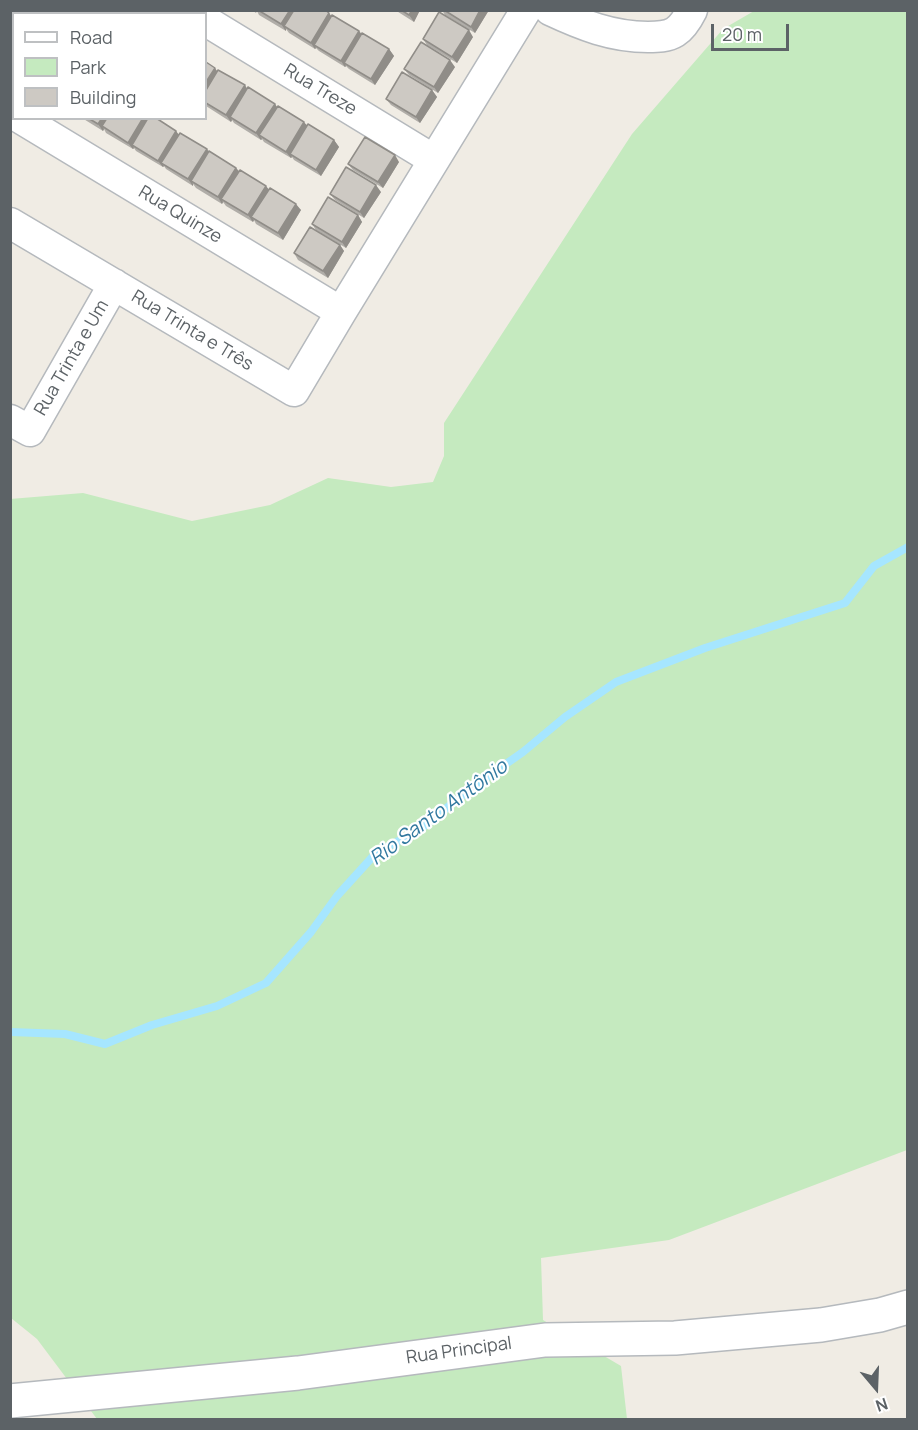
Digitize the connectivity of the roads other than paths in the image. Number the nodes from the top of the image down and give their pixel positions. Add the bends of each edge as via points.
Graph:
1 (526, 10) edge
2 (550, 10) edge
3 (692, 10) edge
4 (207, 22) edge
5 (23, 120) edge
6 (435, 160) junction
7 (10, 223) edge
8 (114, 284) junction
9 (341, 312) junction
10 (20, 426) edge
11 (908, 1307) edge
12 (10, 1401) edge

1 - 6 street
2 - 3 street via 583,26 643,37 675,32
4 - 6 street, Rua Treze
5 - 9 street, Rua Quinze
6 - 9 street
7 - 8 street, Rua Trinta e Três
8 - 9 street, Rua Trinta e Três via 294,391
8 - 10 street, Rua Trinta e Um
11 - 12 street, Rua Principal via 820,1325 675,1338 545,1340 298,1373

